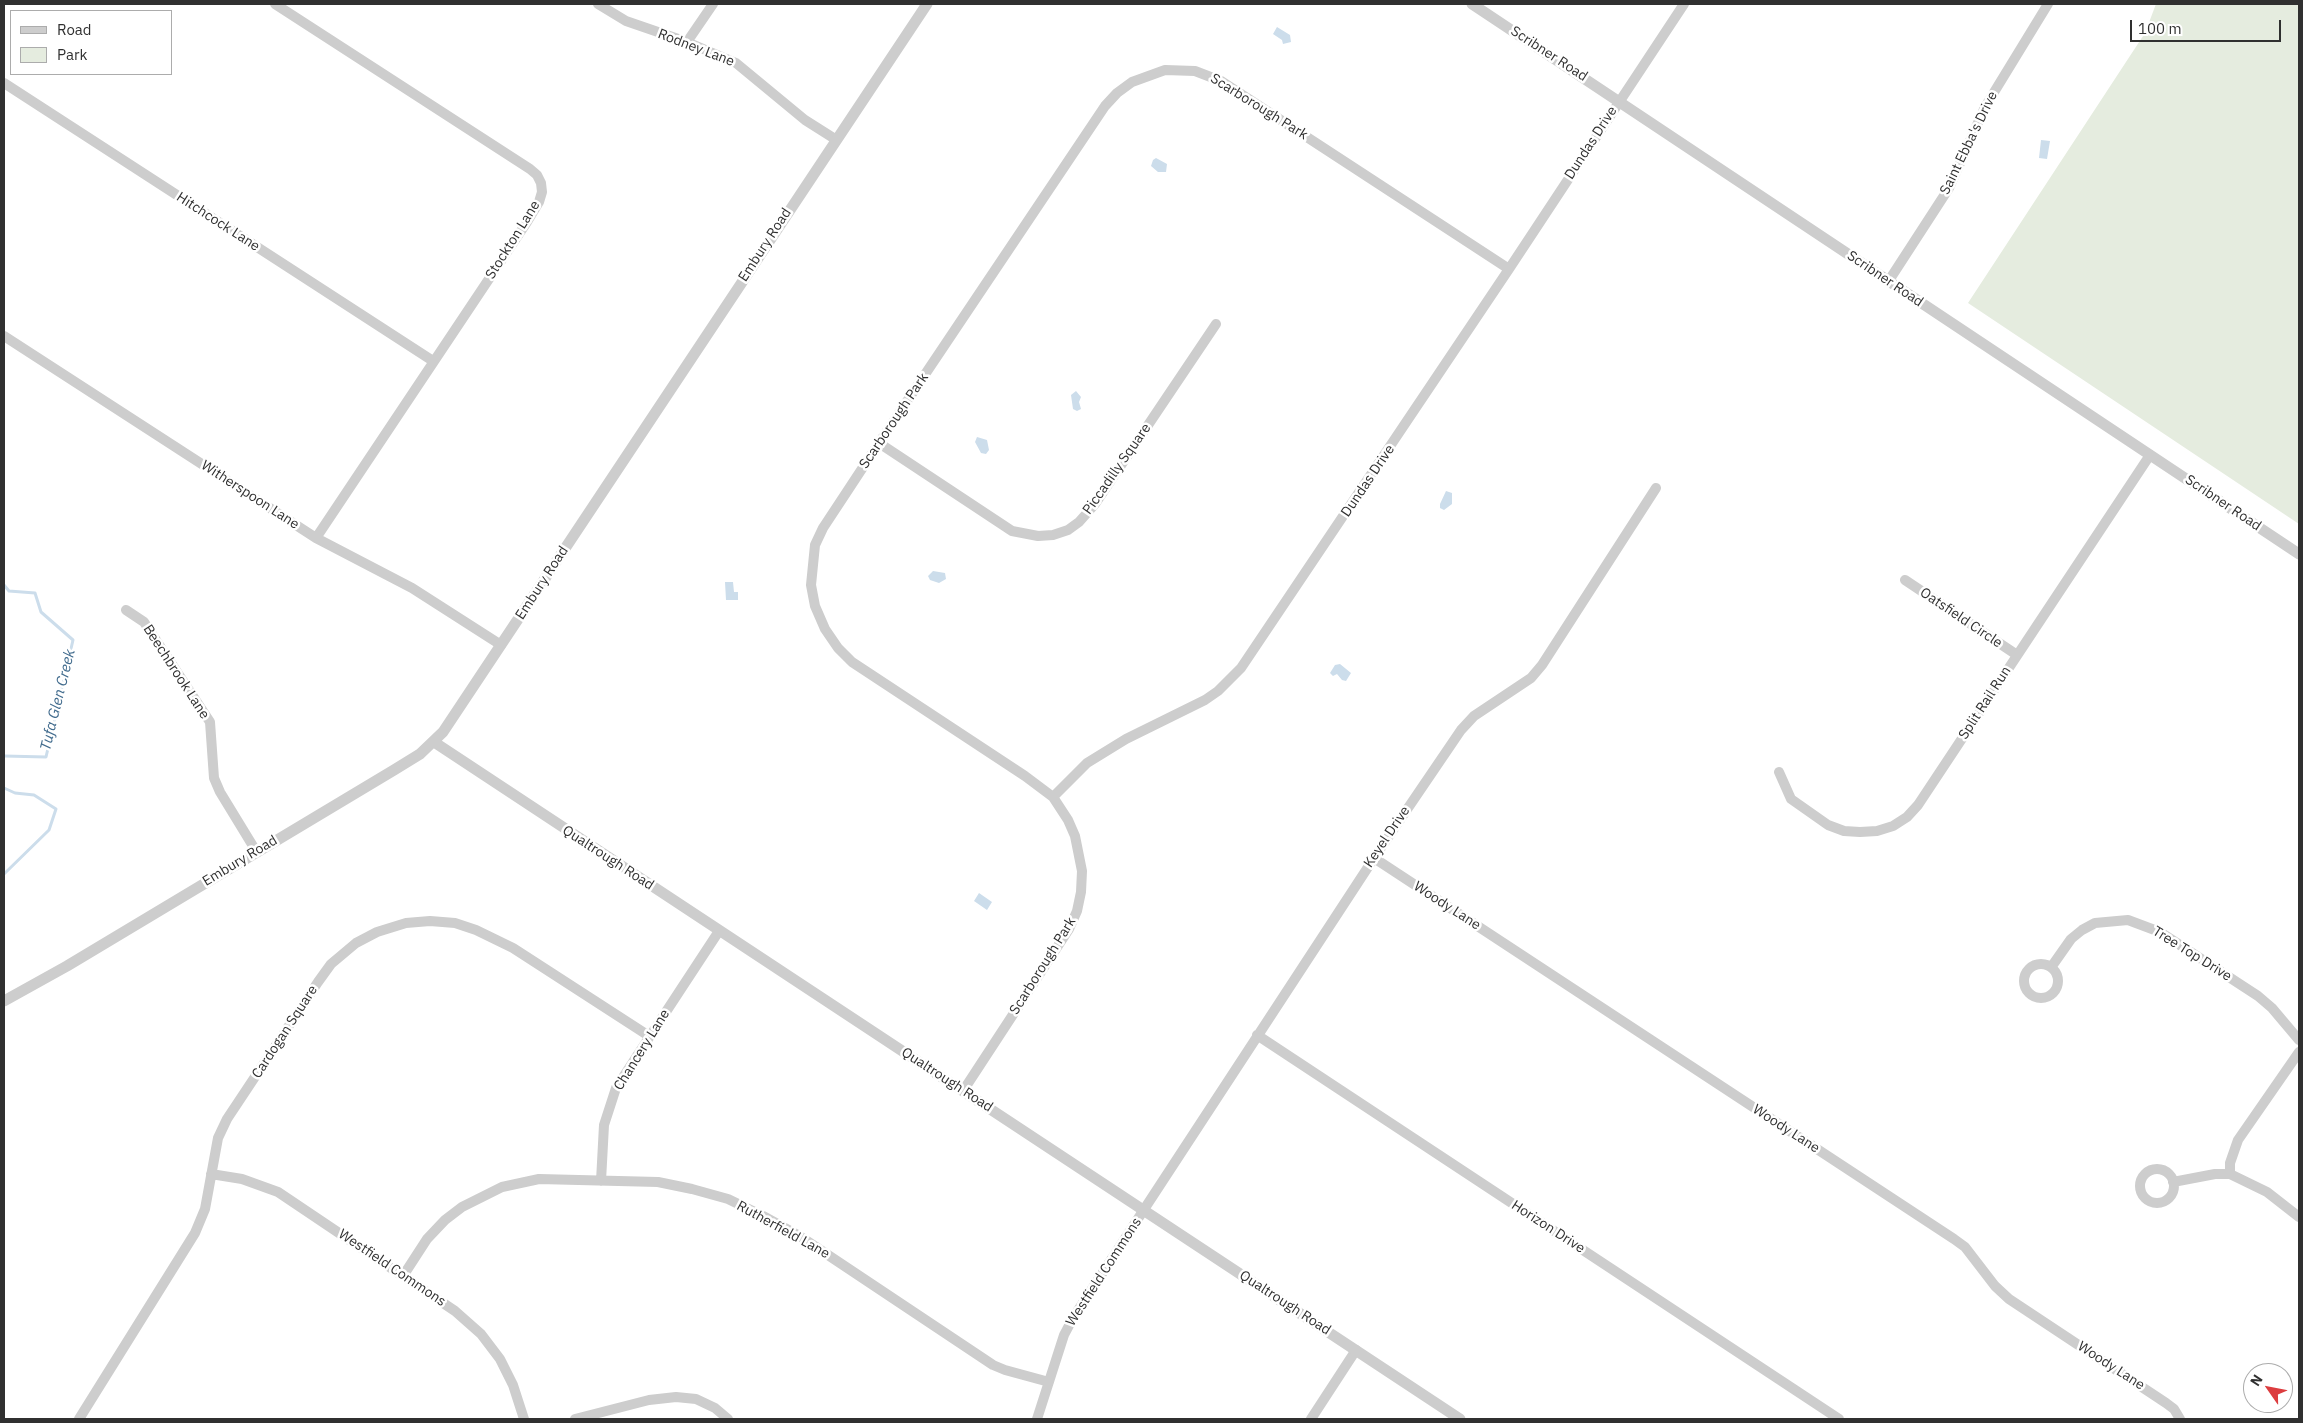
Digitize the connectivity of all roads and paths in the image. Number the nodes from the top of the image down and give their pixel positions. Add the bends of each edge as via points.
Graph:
1 (275, 4) edge
2 (598, 4) edge
3 (713, 4) edge
4 (926, 4) edge
5 (1472, 4) edge
6 (1684, 4) edge
7 (2048, 4) edge
8 (687, 42) junction
9 (4, 83) edge
10 (1619, 100) junction
11 (835, 139) junction
12 (1509, 269) junction
13 (1888, 282) junction
14 (1216, 324) dead end
15 (4, 336) edge
16 (433, 361) junction
17 (879, 444) junction
18 (2150, 455) junction
19 (1656, 488) dead end
20 (316, 538) junction
21 (2299, 554) edge
22 (1905, 580) dead end
23 (126, 610) dead end
24 (501, 645) junction
25 (2017, 655) junction
26 (434, 742) junction
27 (1779, 772) dead end
28 (1053, 797) junction
29 (256, 851) junction
30 (1374, 858) junction
31 (719, 931) junction
32 (2052, 966) dead end
33 (4, 1001) edge
34 (1257, 1035) junction
35 (650, 1036) junction
36 (2299, 1040) edge
37 (2299, 1052) edge
38 (963, 1091) junction
39 (211, 1174) junction
40 (2230, 1174) junction
41 (601, 1181) junction
42 (2174, 1182) dead end
43 (1144, 1210) junction
44 (2299, 1217) edge
45 (403, 1276) junction
46 (1356, 1350) junction
47 (1048, 1382) junction
48 (79, 1419) edge
49 (524, 1419) edge
50 (576, 1419) edge
51 (728, 1419) edge
52 (1037, 1419) edge
53 (1311, 1419) edge
54 (1460, 1419) edge
55 (1839, 1419) edge
56 (2180, 1419) edge

1 - 16 street, Stockton Lane via 530,169 541,183 539,202 527,222
2 - 8 street, Rodney Lane via 626,21
3 - 8 street
4 - 11 street, Embury Road
5 - 10 street, Scribner Road
6 - 10 street, Dundas Drive
7 - 13 street, Saint Ebba's Drive via 1985,107 1949,188
8 - 11 street, Rodney Lane via 736,63 805,120
9 - 16 street, Hitchcock Lane
10 - 12 street, Dundas Drive
10 - 13 street, Scribner Road
11 - 24 street, Embury Road
12 - 17 street, Scarborough Park via 1221,81 1195,71 1165,70 1132,82 1104,106
12 - 28 street, Dundas Drive via 1241,668 1205,700 1120,742 1087,763
13 - 18 street, Scribner Road
14 - 17 street, Piccadilly Square via 1096,504 1068,530 1038,536 1012,531
15 - 20 street, Witherspoon Lane
16 - 20 street, Stockton Lane
17 - 28 street, Scarborough Park via 823,528 816,545 811,585 825,630 852,662
18 - 21 street, Scribner Road
18 - 25 street, Split Rail Run
19 - 30 street, Keyel Drive via 1542,665 1531,678 1474,716 1461,730
20 - 24 street, Witherspoon Lane via 412,588
22 - 25 street, Oatsfield Circle
23 - 29 street, Beechbrook Lane via 144,622 210,722 214,778
24 - 26 street, Embury Road via 444,732
25 - 27 street, Split Rail Run via 1918,805 1893,826 1860,832 1828,825 1791,799
26 - 29 street, Embury Road via 420,754
26 - 31 street, Qualtrough Road
28 - 38 street, Scarborough Park via 1068,820 1079,852 1081,892 1077,911 1058,947
29 - 33 street, Embury Road
30 - 34 street, Keyel Drive
30 - 56 street, Woody Lane via 1954,1239 1965,1247 2009,1299 2166,1403
31 - 35 street, Chancery Lane
31 - 38 street, Qualtrough Road
32 - 36 street, Tree Top Drive via 2071,939 2082,930 2095,924 2128,920 2160,932 2258,996
34 - 43 street, Keyel Drive
34 - 55 street, Horizon Drive
35 - 39 street, Cardogan Square via 513,948 476,930 455,923 406,923 370,936 331,964 227,1119 218,1138
35 - 41 street, Chancery Lane via 624,1075 610,1105 602,1141
37 - 40 street via 2238,1140 2230,1163
38 - 43 street, Qualtrough Road
39 - 45 street, Westfield Commons via 242,1179 278,1192
39 - 48 street, Cardogan Square via 205,1209 196,1233
40 - 42 street
40 - 44 street via 2266,1192
41 - 45 street, Rutherfield Lane via 539,1180 502,1187 481,1196 445,1220 427,1239
41 - 47 street, Rutherfield Lane via 658,1182 728,1199 801,1237 993,1365
43 - 46 street, Qualtrough Road
43 - 47 street, Westfield Commons via 1064,1335
45 - 49 street, Westfield Commons via 455,1311 481,1334 500,1359
46 - 53 street
46 - 54 street, Qualtrough Road
47 - 52 street, Westfield Commons
50 - 51 street via 649,1400 676,1397 696,1399

